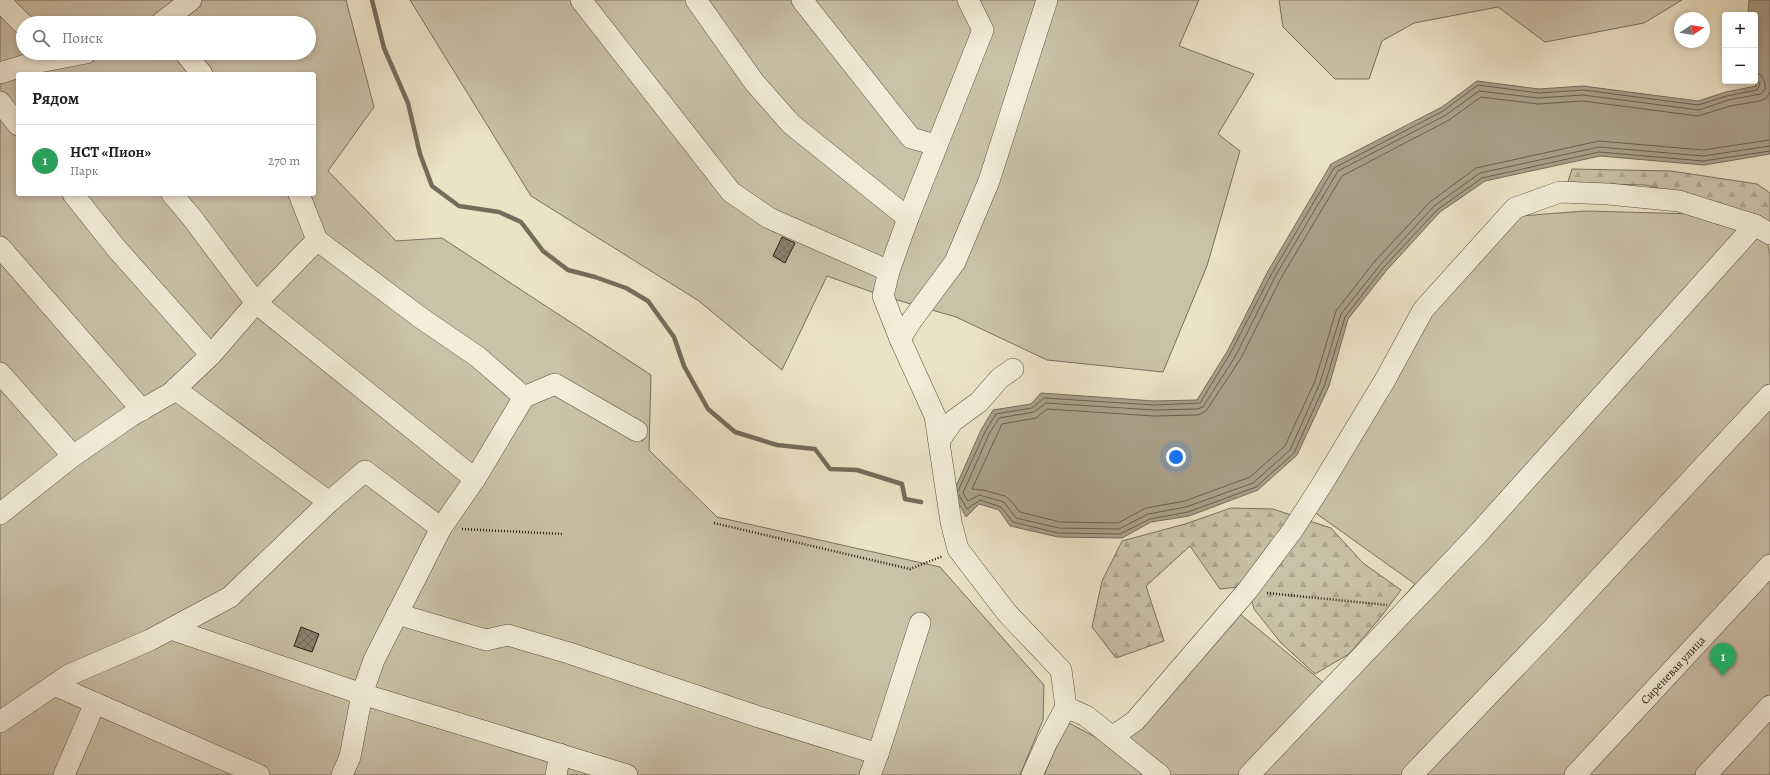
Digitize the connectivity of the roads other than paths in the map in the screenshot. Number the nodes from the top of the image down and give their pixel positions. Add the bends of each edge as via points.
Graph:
1 (191, 0) edge
2 (581, 0) edge
3 (696, 0) edge
4 (802, 0) edge
5 (968, 0) edge
6 (1047, 0) edge
7 (0, 1) edge
8 (170, 16) edge
9 (16, 17) edge
10 (42, 60) edge
11 (58, 60) edge
12 (191, 60) edge
13 (68, 72) edge
14 (200, 72) edge
15 (0, 73) edge
16 (0, 102) edge
17 (16, 122) edge
18 (936, 145) junction
19 (75, 196) edge
20 (174, 196) edge
21 (300, 196) edge
22 (908, 218) junction
23 (1763, 230) edge
24 (316, 240) junction
25 (0, 246) edge
26 (889, 271) junction
27 (256, 303) junction
28 (900, 339) junction
29 (211, 354) junction
30 (1013, 369) dead end
31 (0, 373) edge
32 (175, 388) junction
33 (1770, 395) edge
34 (524, 397) junction
35 (142, 410) junction
36 (637, 431) dead end
37 (939, 441) junction
38 (73, 456) junction
39 (475, 479) junction
40 (329, 502) junction
41 (0, 514) edge
42 (442, 528) junction
43 (1770, 565) edge
44 (397, 614) junction
45 (920, 623) dead end
46 (171, 629) junction
47 (54, 686) junction
48 (362, 694) junction
49 (95, 703) junction
50 (1770, 706) edge
51 (1066, 707) junction
52 (0, 722) edge
53 (1112, 737) junction
54 (560, 754) junction
55 (878, 754) junction
56 (1256, 773) edge
57 (64, 775) edge
58 (259, 775) edge
59 (342, 775) edge
60 (556, 775) edge
61 (627, 775) edge
62 (870, 775) edge
63 (1032, 775) edge
64 (1160, 775) edge
65 (1412, 775) edge
66 (1576, 775) edge
67 (1706, 775) edge

1 - 8 street
2 - 26 street via 731,192 769,218
3 - 22 street via 754,82 791,124
4 - 18 street via 911,138
5 - 18 street via 983,30
6 - 28 street via 989,181 955,262
7 - 9 street
10 - 15 street
11 - 13 street
12 - 14 street
16 - 17 street
18 - 22 street
19 - 29 street via 116,248
20 - 27 street via 194,219
21 - 24 street
22 - 26 street
23 - 53 street via 1678,202 1608,194 1560,192 1515,208 1423,310 1385,380 1321,486 1292,531 1247,591 1135,721
23 - 56 street via 1408,607
24 - 27 street
24 - 34 street via 478,357
25 - 35 street
26 - 28 street via 883,296
27 - 29 street
27 - 39 street
28 - 37 street via 935,416
29 - 32 street
30 - 37 street via 1000,378 979,402 953,421
31 - 38 street
32 - 35 street
32 - 40 street
33 - 65 street
34 - 36 street via 555,384
34 - 39 street
35 - 38 street
37 - 51 street via 958,549 1007,613 1061,670
38 - 41 street
39 - 42 street
40 - 42 street via 365,470
40 - 46 street via 230,598
42 - 44 street
43 - 66 street, Сиреневая улица
44 - 48 street via 374,660
44 - 55 street via 486,640 508,635
45 - 55 street
46 - 47 street via 69,675
46 - 48 street
47 - 49 street
47 - 52 street
48 - 54 street
48 - 59 street via 350,757
49 - 57 street
49 - 58 street
50 - 67 street
51 - 53 street via 1086,716
51 - 63 street
53 - 64 street
54 - 60 street
54 - 61 street
55 - 62 street

